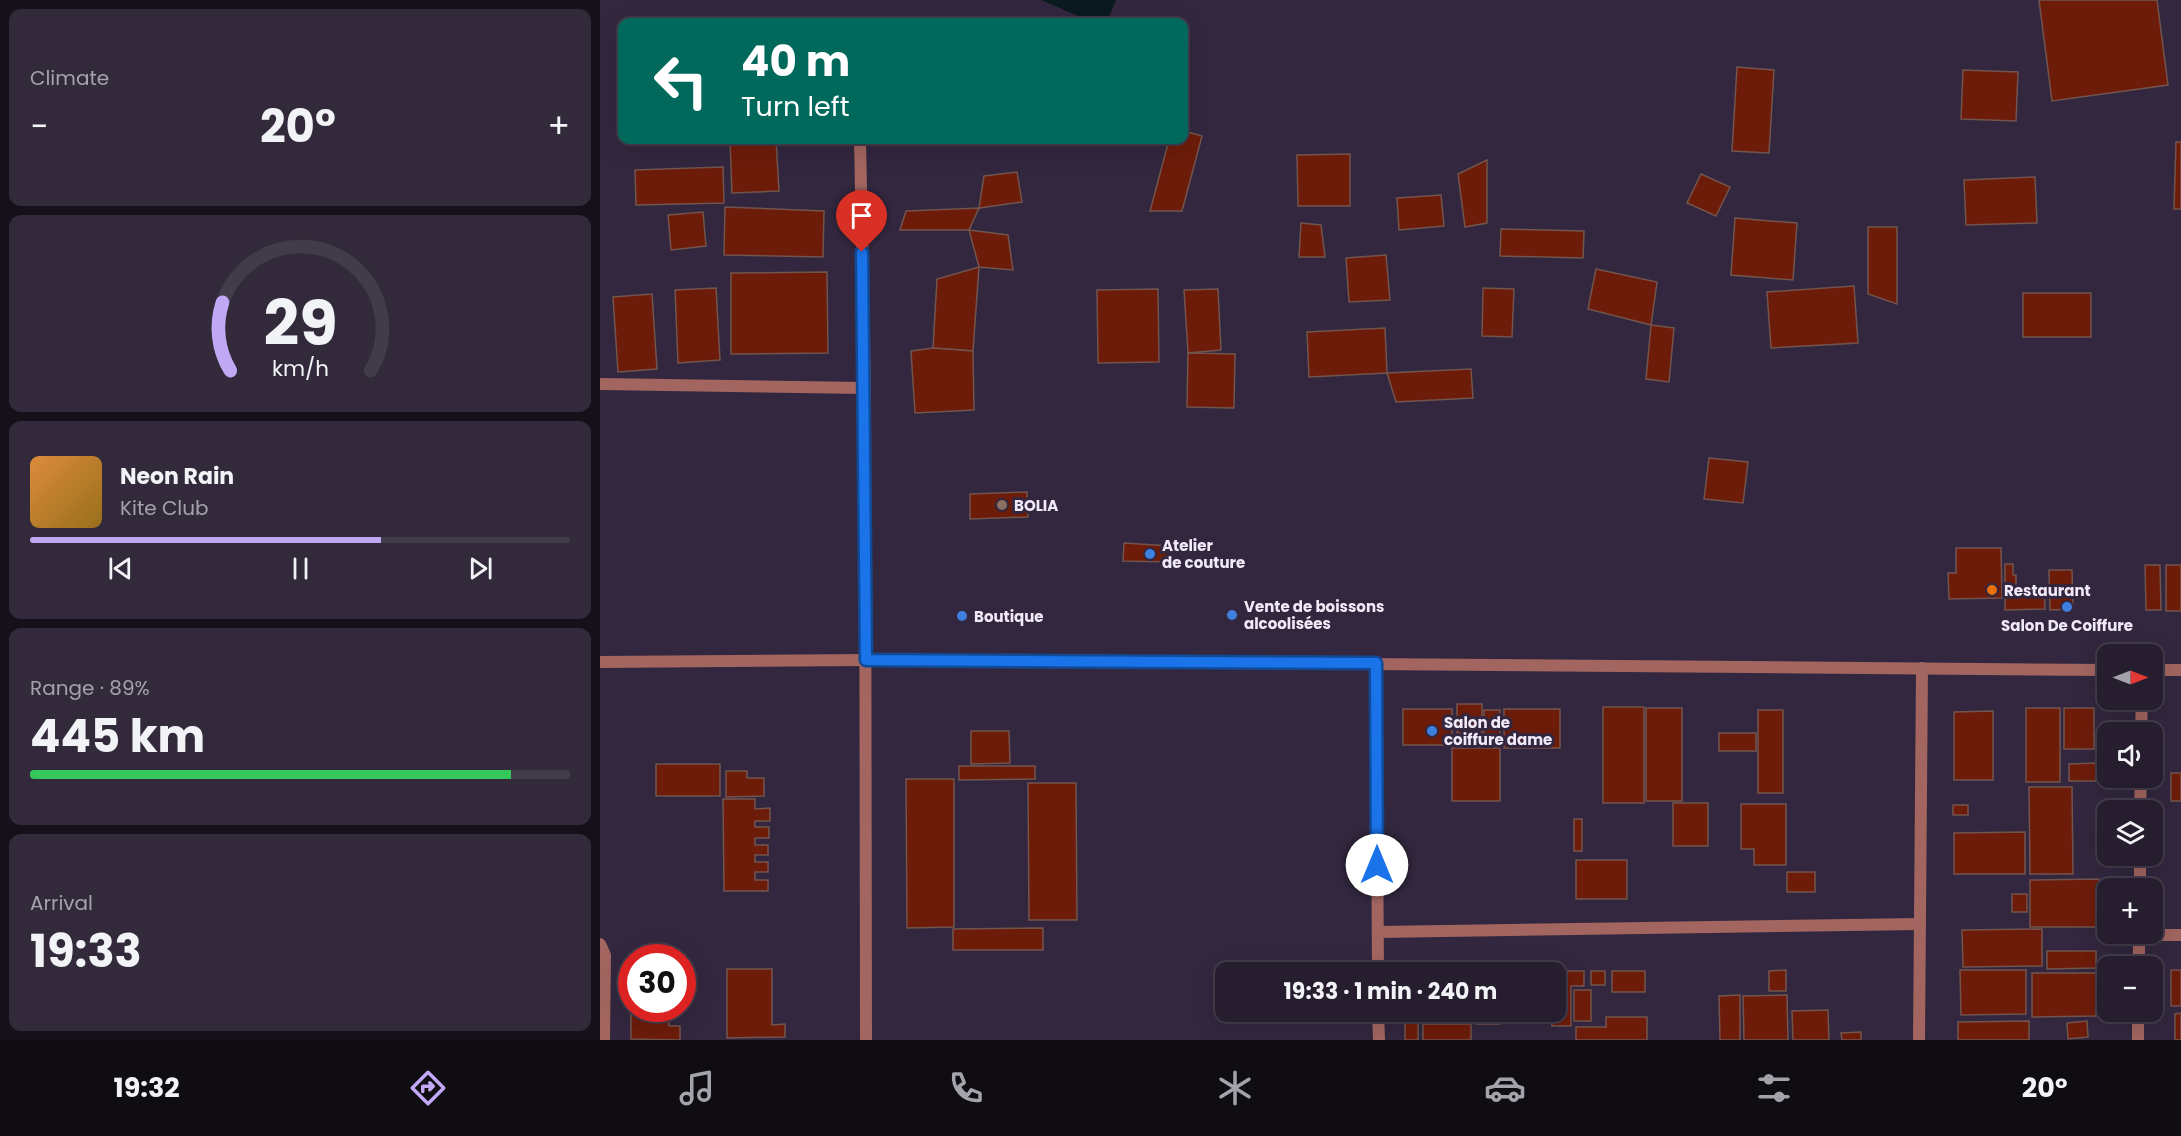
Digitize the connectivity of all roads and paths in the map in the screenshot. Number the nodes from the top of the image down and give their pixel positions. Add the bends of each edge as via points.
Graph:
1 (860, 144) edge
2 (600, 384) edge
3 (865, 388) junction
4 (866, 660) junction
5 (600, 662) edge
6 (1376, 663) junction
7 (1922, 668) junction
8 (2097, 669) edge
9 (2163, 670) edge
10 (2181, 670) edge
11 (1920, 924) junction
12 (1378, 933) junction
13 (2163, 935) edge
14 (2181, 935) edge
15 (600, 944) edge
16 (1378, 962) edge
17 (1378, 1022) edge
18 (2138, 1022) edge
19 (604, 1040) edge
20 (866, 1040) edge
21 (1379, 1040) edge
22 (1919, 1040) edge
23 (2138, 1040) edge

1 - 3 street
2 - 3 street
3 - 4 street
4 - 5 street
4 - 6 street
4 - 20 street
6 - 7 street
6 - 12 street
7 - 8 street
7 - 11 street
9 - 10 street
11 - 12 street
11 - 22 street
12 - 16 street
13 - 14 street
15 - 19 street via 605,955
17 - 21 street
18 - 23 street

